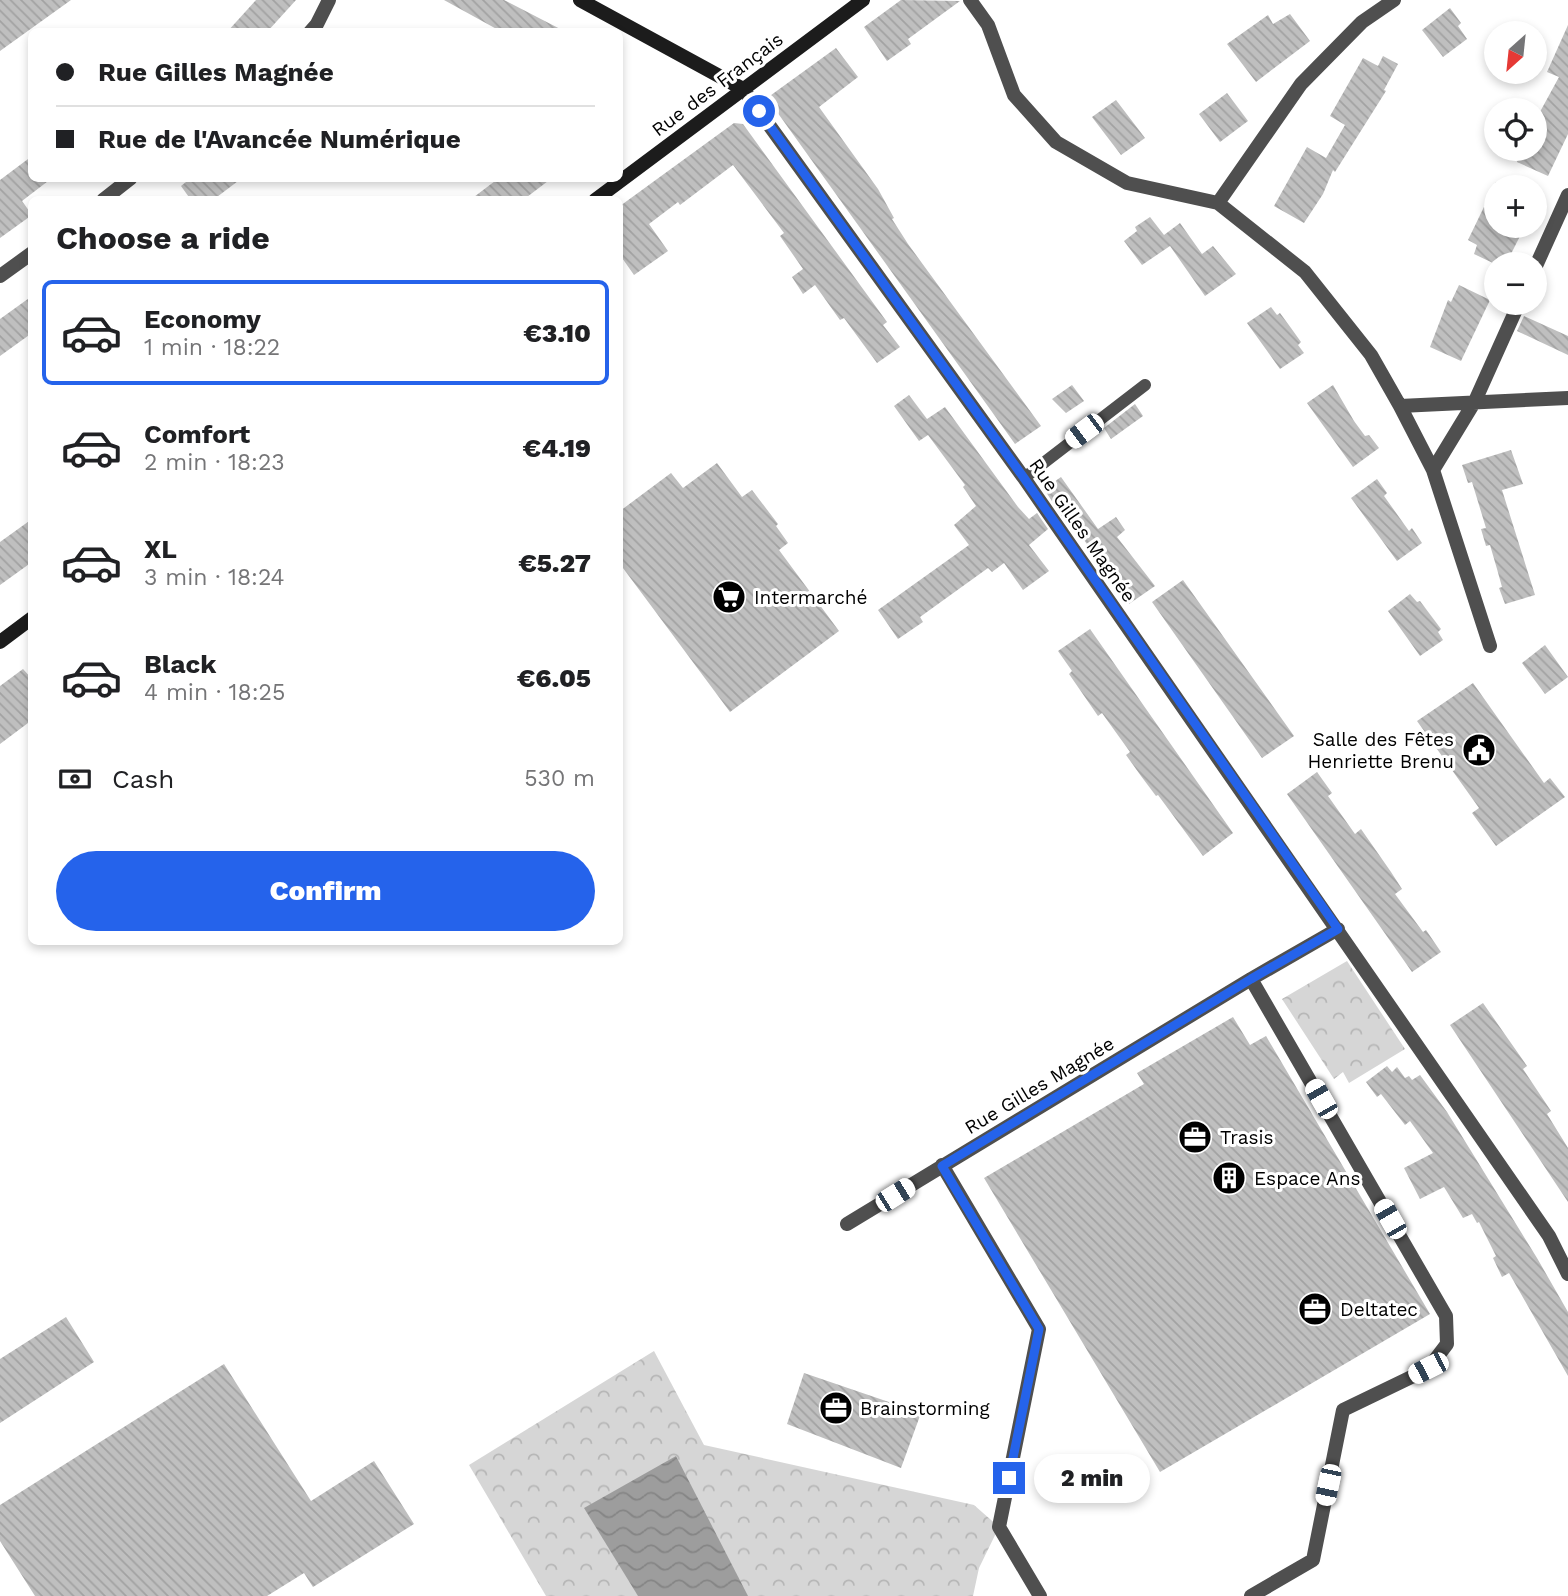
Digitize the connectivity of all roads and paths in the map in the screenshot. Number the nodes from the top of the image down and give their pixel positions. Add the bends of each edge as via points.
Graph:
1 (329, 0) edge
2 (580, 0) edge
3 (863, 0) edge
4 (970, 0) edge
5 (1394, 0) edge
6 (313, 28) edge
7 (743, 89) junction
8 (623, 179) edge
9 (126, 182) edge
10 (619, 182) edge
11 (1568, 195) edge
12 (108, 196) edge
13 (600, 196) edge
14 (1219, 203) junction
15 (1542, 252) edge
16 (28, 256) edge
17 (0, 276) edge
18 (1514, 315) edge
19 (1145, 385) dead end
20 (1568, 398) edge
21 (1475, 401) junction
22 (1400, 406) junction
23 (1433, 470) junction
24 (1024, 478) junction
25 (28, 621) edge
26 (0, 642) edge
27 (1490, 646) dead end
28 (1338, 929) junction
29 (1251, 979) junction
30 (942, 1166) junction
31 (847, 1224) dead end
32 (1568, 1274) edge
33 (1040, 1596) edge
34 (1251, 1596) edge

1 - 6 street
2 - 7 main road
3 - 7 main road, Rue des Français
4 - 14 street via 988,25 1014,95 1056,142 1126,183
5 - 14 street via 1362,22 1301,84
7 - 8 main road, Rue des Français
7 - 24 street, Rue Gilles Magnée
9 - 12 street
10 - 13 main road, Rue des Français
11 - 15 street
14 - 22 street via 1305,272 1371,355
16 - 17 street
18 - 21 street
19 - 24 lane
20 - 21 street
21 - 22 street
21 - 23 street
22 - 23 street
23 - 27 street
24 - 28 street, Rue Gilles Magnée
25 - 26 main road
28 - 29 street, Rue Gilles Magnée
28 - 32 street, Rue Gilles Magnée via 1549,1236
29 - 30 street, Rue Gilles Magnée
29 - 34 street via 1446,1316 1447,1344 1428,1368 1343,1410 1313,1560
30 - 31 street, Rue Gilles Magnée
30 - 33 street via 1039,1329 999,1527

